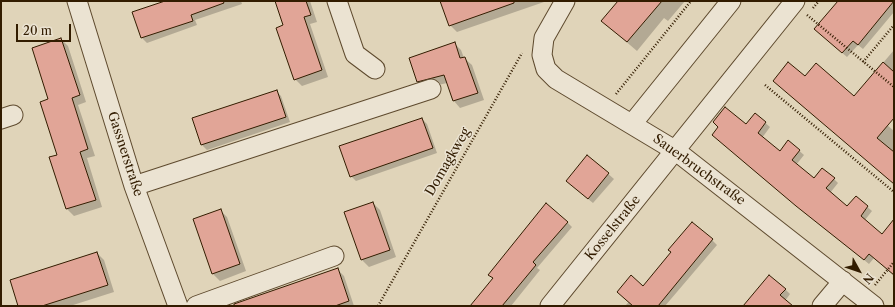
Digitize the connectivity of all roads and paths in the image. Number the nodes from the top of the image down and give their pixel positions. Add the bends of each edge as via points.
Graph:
1 (77, 1) edge
2 (337, 1) edge
3 (565, 1) edge
4 (691, 1) edge
5 (731, 1) edge
6 (795, 1) edge
7 (819, 1) edge
8 (894, 25) edge
9 (544, 38) junction
10 (863, 62) junction
11 (375, 69) dead end
12 (765, 85) dead end
13 (894, 87) edge
14 (431, 89) dead end
15 (606, 108) junction
16 (632, 124) junction
17 (676, 150) junction
18 (134, 186) junction
19 (894, 192) edge
20 (334, 256) dead end
21 (894, 262) edge
22 (842, 281) junction
23 (869, 302) edge
24 (178, 306) edge
25 (196, 306) edge
26 (378, 306) edge
27 (550, 306) edge
28 (822, 306) edge

1 - 18 street, Gassnerstraße
2 - 11 street via 355,54
3 - 9 street, Sauerbruchstraße
4 - 15 path
5 - 16 street
6 - 17 street, Kosselstraße
7 - 10 path via 807,16
8 - 10 path
9 - 15 street, Sauerbruchstraße via 542,54 546,69 556,79
9 - 26 path, Domagkweg via 528,43
10 - 13 path
12 - 19 path
14 - 18 street
15 - 16 street, Sauerbruchstraße
16 - 17 street, Sauerbruchstraße
17 - 22 street, Sauerbruchstraße
17 - 27 street, Kosselstraße
18 - 24 street, Gassnerstraße
20 - 25 street
21 - 23 path
22 - 23 street, Sauerbruchstraße
22 - 28 street

